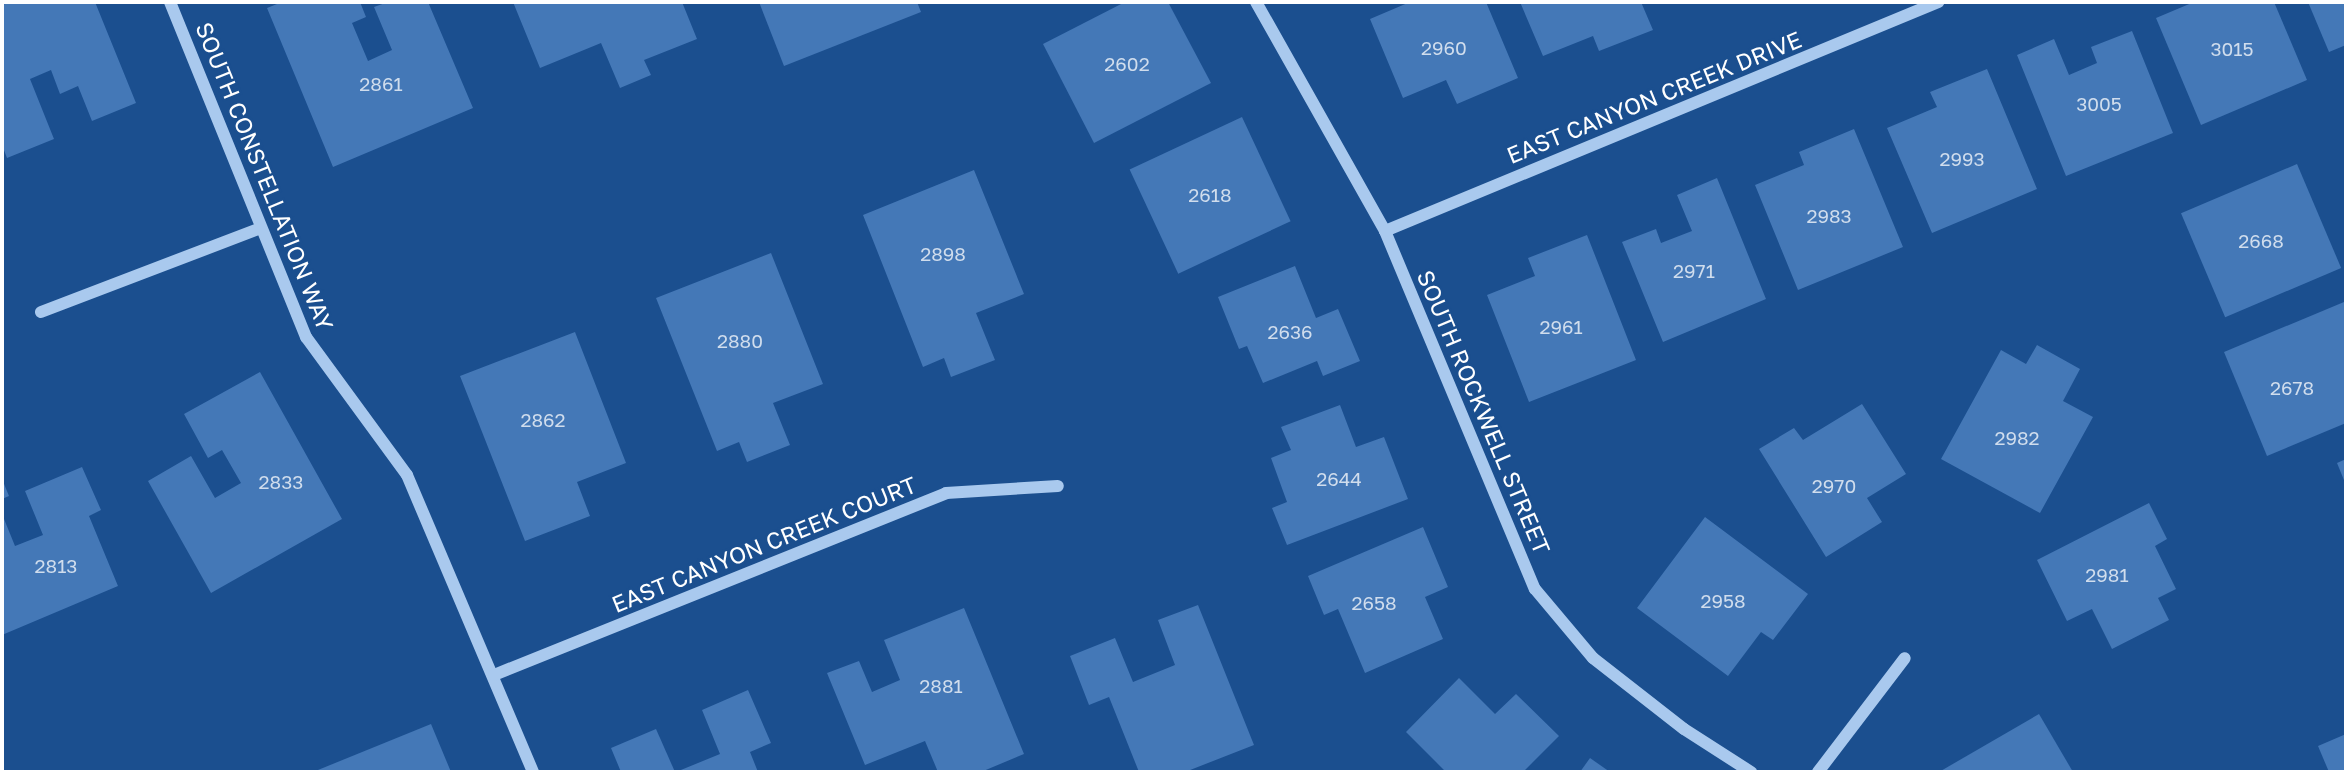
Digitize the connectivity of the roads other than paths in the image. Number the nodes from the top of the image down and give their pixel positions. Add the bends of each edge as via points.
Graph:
1 (170, 2) edge
2 (1256, 2) edge
3 (1938, 2) edge
4 (261, 228) junction
5 (1385, 231) junction
6 (41, 312) dead end
7 (1058, 486) dead end
8 (1905, 658) dead end
9 (494, 676) junction
10 (533, 772) edge
11 (1751, 772) edge
12 (1818, 772) edge

1 - 4 street, SOUTH CONSTELLATION WAY
2 - 5 street, SOUTH ROCKWELL STREET
3 - 5 street, EAST CANYON CREEK DRIVE
4 - 6 street
4 - 9 street, SOUTH CONSTELLATION WAY via 306,337 407,475
5 - 11 street, SOUTH ROCKWELL STREET via 1535,589 1593,657 1684,729
7 - 9 street, EAST CANYON CREEK COURT via 946,493
8 - 12 street
9 - 10 street, SOUTH CONSTELLATION WAY

